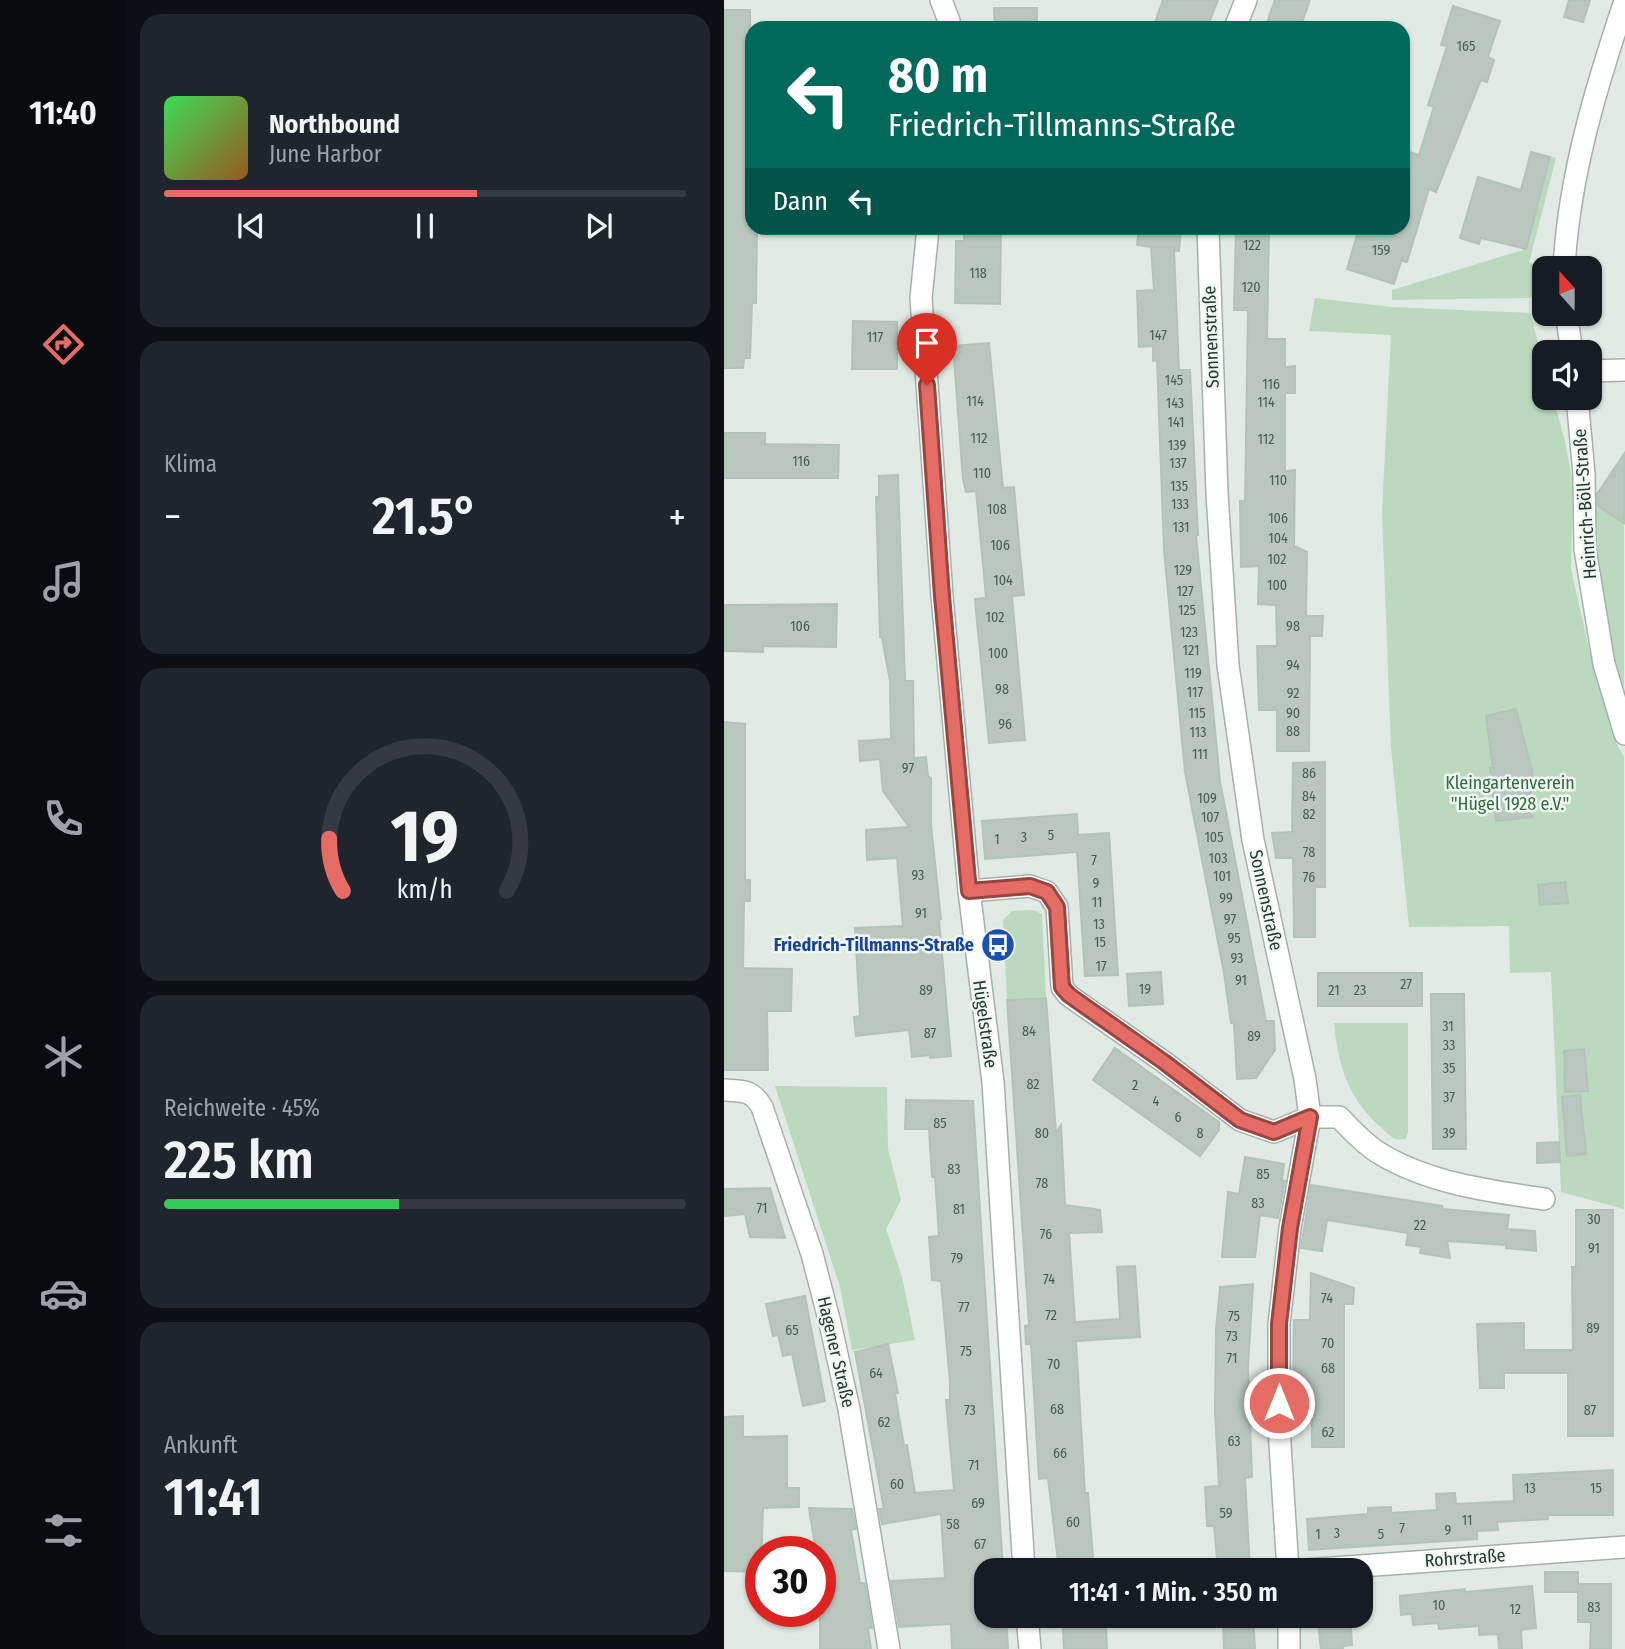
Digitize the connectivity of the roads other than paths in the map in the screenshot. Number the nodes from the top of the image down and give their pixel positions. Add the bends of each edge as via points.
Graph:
1 (940, 0) edge
2 (1246, 0) edge
3 (1625, 1) edge
4 (949, 21) edge
5 (1238, 21) edge
6 (927, 235) edge
7 (1208, 235) edge
8 (1565, 256) edge
9 (1625, 370) edge
10 (1602, 371) edge
11 (1578, 410) edge
12 (1625, 734) edge
13 (969, 891) junction
14 (724, 1090) edge
15 (1310, 1117) junction
16 (1544, 1199) dead end
17 (1625, 1547) edge
18 (1023, 1558) edge
19 (1287, 1558) edge
20 (1373, 1565) edge
21 (1028, 1628) edge
22 (1289, 1628) edge
23 (889, 1649) edge
24 (1030, 1649) edge
25 (1289, 1649) edge

1 - 4 street
2 - 5 street
3 - 8 street via 1578,158
6 - 13 street, Hügelstraße via 921,298
7 - 15 street, Sonnenstraße via 1217,493 1229,665 1253,840
9 - 10 street
11 - 12 street, Heinrich-Böll-Straße via 1585,549 1604,664
13 - 15 street via 1030,886 1047,892 1057,907 1062,987 1069,995 1240,1120 1274,1132
13 - 18 street, Hügelstraße via 993,1082
14 - 23 street, Hagener Straße via 756,1096 762,1107 812,1254 849,1409
15 - 16 street via 1339,1117 1377,1152 1415,1171 1453,1183
15 - 19 street, Sonnenstraße via 1279,1324 1279,1429
17 - 20 street, Rohrstraße
21 - 24 street
22 - 25 street

